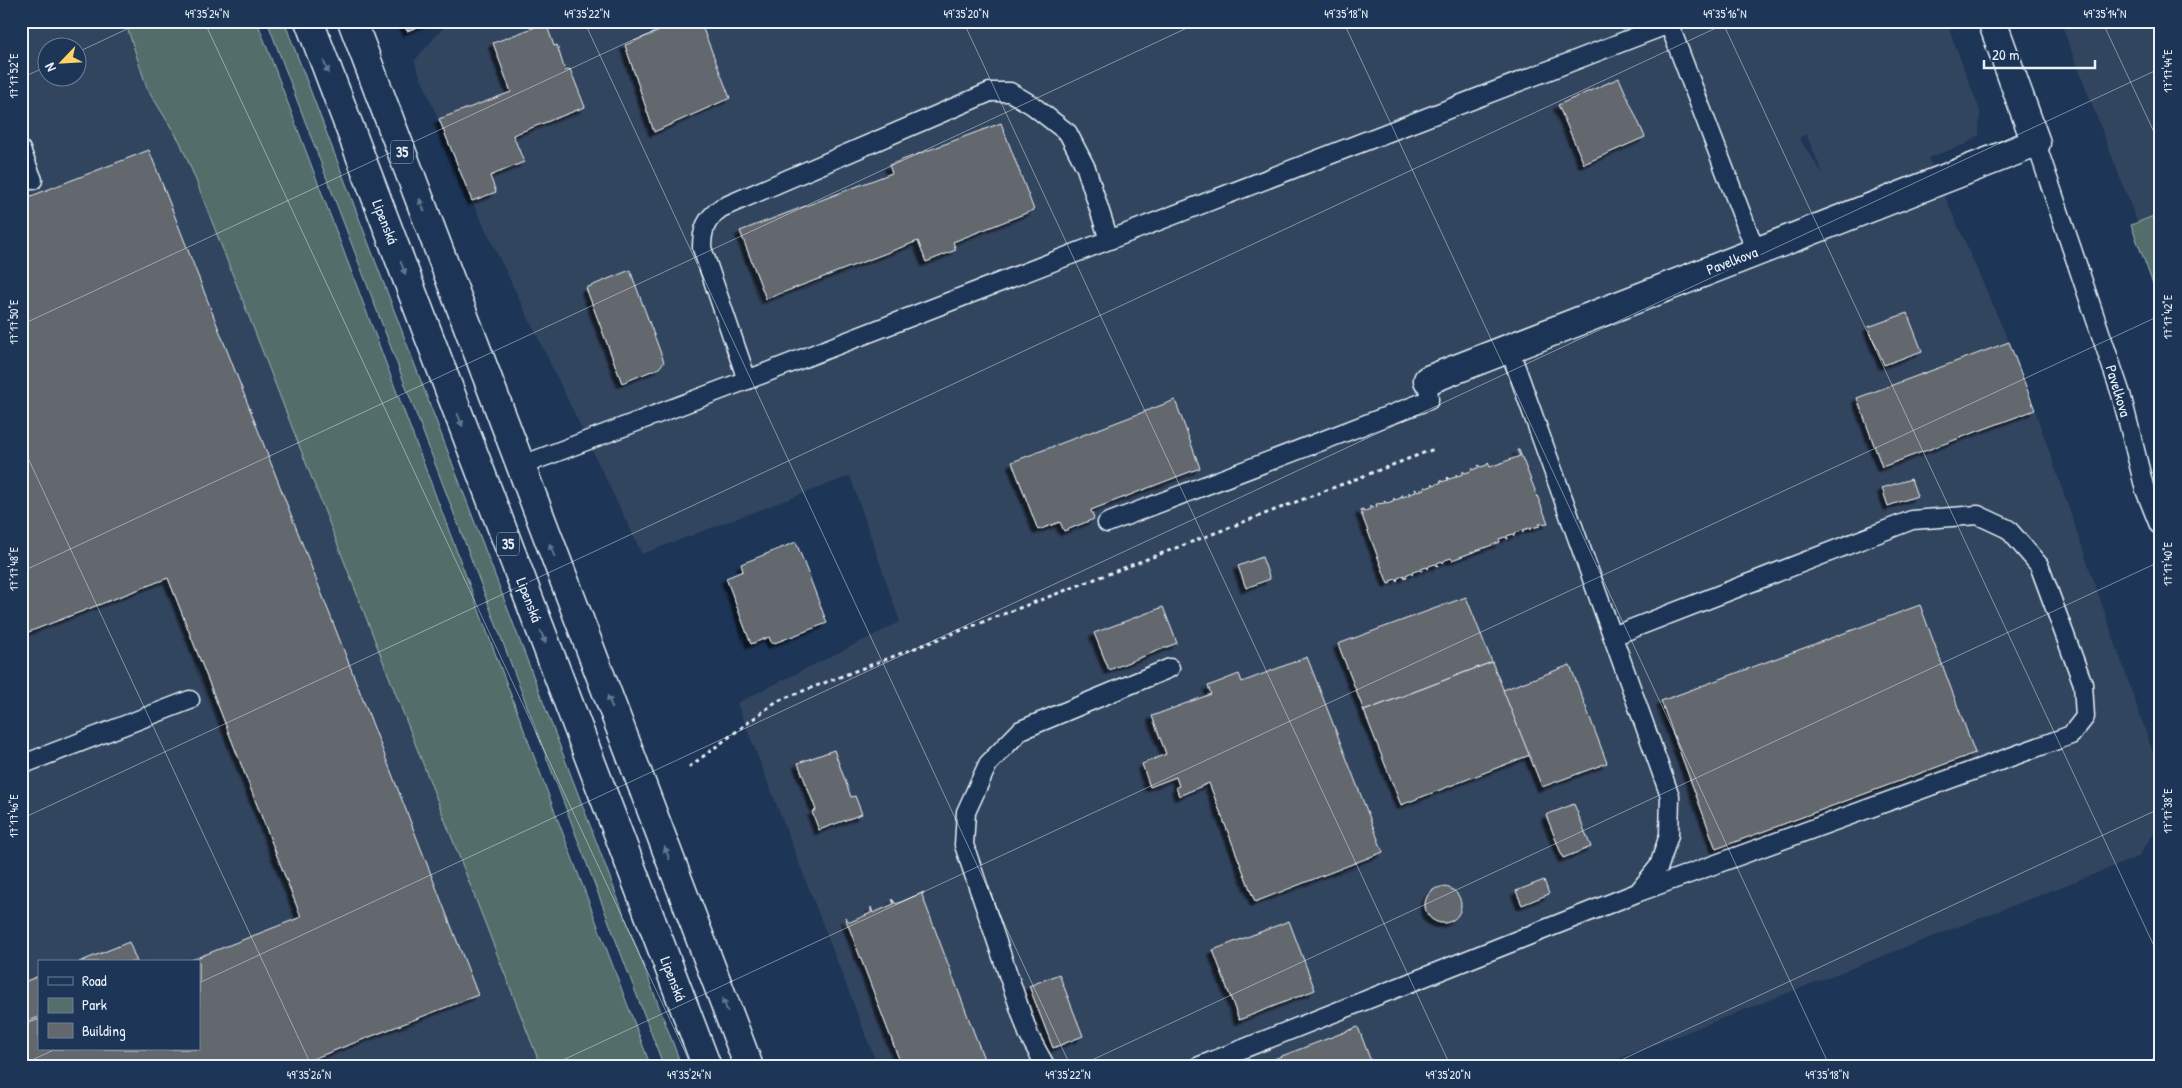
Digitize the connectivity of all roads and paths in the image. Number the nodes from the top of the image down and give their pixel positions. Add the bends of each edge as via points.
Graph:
1 (309, 21) edge
2 (352, 21) edge
3 (1992, 21) edge
4 (2036, 144) junction
5 (21, 150) edge
6 (33, 180) dead end
7 (1109, 240) junction
8 (1756, 252) junction
9 (1509, 348) junction
10 (747, 380) junction
11 (1428, 380) joint
12 (1434, 449) dead end
13 (520, 466) junction
14 (1107, 523) dead end
15 (2159, 525) dead end
16 (1613, 636) junction
17 (1170, 668) dead end
18 (190, 700) dead end
19 (21, 765) edge
20 (689, 767) dead end
21 (1639, 892) junction
22 (748, 1061) edge
23 (707, 1067) edge
24 (1046, 1067) edge
25 (1197, 1067) edge

1 -> 23 main road, Lipenská / 35
13 -> 2 main road, 35
3 - 4 main road, Pavelkova
4 - 8 main road, Pavelkova
4 - 15 lane, Pavelkova via 2121,394 2145,490
5 - 6 lane
7 - 8 lane via 1669,24
7 - 10 lane
7 - 10 lane via 1086,168 1068,133 1010,92 990,92 721,208 709,217 702,231 702,248
8 - 9 main road, Pavelkova
9 - 11 main road, Pavelkova
9 - 16 lane
10 - 13 lane
11 - 14 lane via 1429,400
12 - 20 path via 776,701
22 -> 13 main road, 35
16 - 21 lane via 1670,796 1669,835 1659,866
16 - 21 lane via 1912,520 1978,515 2008,529 2038,565 2083,684 2085,717 2071,734
17 - 24 lane via 1021,730 988,764 966,812 964,845 1029,1036
18 - 19 lane
21 - 25 lane

